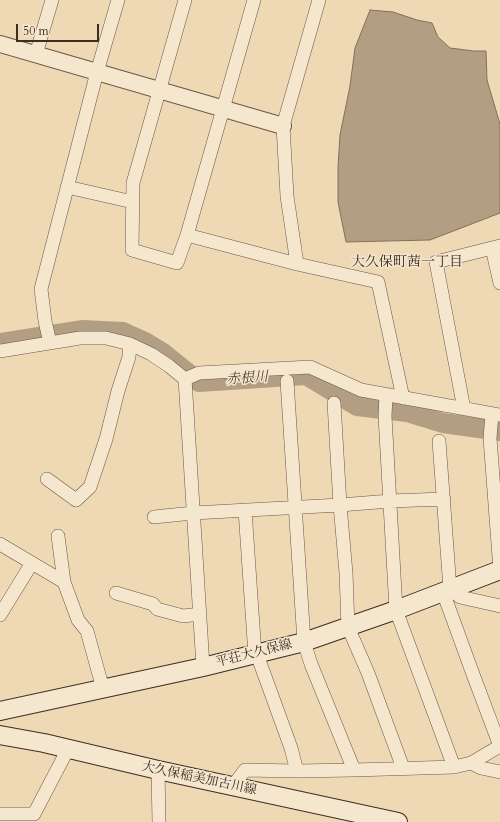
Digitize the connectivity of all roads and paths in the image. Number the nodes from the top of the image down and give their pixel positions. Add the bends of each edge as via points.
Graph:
1 (52, 0) edge
2 (118, 0) edge
3 (185, 0) edge
4 (254, 0) edge
5 (319, 0) edge
6 (0, 44) edge
7 (36, 54) junction
8 (97, 72) junction
9 (159, 90) junction
10 (224, 108) junction
11 (284, 126) junction
12 (68, 187) junction
13 (133, 202) junction
14 (187, 235) junction
15 (496, 247) edge
16 (297, 264) junction
17 (500, 283) edge
18 (50, 343) junction
19 (130, 344) junction
20 (0, 351) edge
21 (185, 379) junction
22 (287, 381) dead end
23 (386, 395) junction
24 (403, 398) junction
25 (334, 403) dead end
26 (464, 409) junction
27 (496, 414) edge
28 (440, 441) dead end
29 (47, 479) dead end
30 (444, 499) junction
31 (390, 501) junction
32 (340, 505) junction
33 (294, 507) junction
34 (245, 510) junction
35 (193, 513) junction
36 (154, 517) dead end
37 (58, 536) dead end
38 (0, 544) edge
39 (32, 563) junction
40 (500, 570) edge
41 (64, 582) junction
42 (446, 591) junction
43 (116, 593) dead end
44 (500, 606) edge
45 (396, 610) junction
46 (200, 614) junction
47 (0, 615) edge
48 (348, 627) junction
49 (304, 642) junction
50 (255, 655) junction
51 (203, 667) junction
52 (103, 689) junction
53 (0, 711) edge
54 (0, 735) edge
55 (500, 746) edge
56 (68, 749) junction
57 (471, 763) junction
58 (454, 767) junction
59 (403, 768) junction
60 (158, 770) junction
61 (354, 770) junction
62 (297, 771) junction
63 (500, 772) edge
64 (233, 786) junction
65 (0, 814) edge
66 (34, 818) edge
67 (159, 822) edge
68 (398, 822) edge

1 - 7 street
2 - 8 street
3 - 9 street
4 - 10 street
5 - 11 street
6 - 7 street
7 - 8 street
8 - 9 street
8 - 12 street
9 - 10 street
9 - 13 street via 133,183
10 - 11 street
10 - 14 street
11 - 16 street via 287,196
12 - 13 street
12 - 18 street via 41,289
13 - 14 street via 132,250 177,263
14 - 16 street
15 - 17 street
15 - 26 street via 436,262
16 - 24 street via 378,282
18 - 19 street via 80,338 106,338
18 - 20 street
19 - 21 street via 151,354
19 - 29 street via 129,357 90,487 76,500
21 - 23 street via 199,372 310,367 361,390
21 - 35 street
22 - 33 street
23 - 24 street
23 - 31 street
24 - 26 street
25 - 32 street
26 - 27 street
27 - 40 street via 490,438
28 - 30 street
30 - 31 street
30 - 42 street
31 - 32 street
31 - 45 street
32 - 33 street
32 - 48 street
33 - 34 street
33 - 49 street
34 - 35 street
34 - 50 street
35 - 36 street
35 - 46 street
37 - 41 street
38 - 39 street
39 - 41 street
39 - 47 street
40 - 42 main road, 平荘大久保線
41 - 52 street via 78,620 87,631
42 - 44 street via 460,597
42 - 45 main road, 平荘大久保線
42 - 55 street
43 - 46 street via 183,616
45 - 48 main road, 平荘大久保線
45 - 58 street
46 - 51 street
48 - 49 main road, 平荘大久保線
48 - 59 street
49 - 50 main road, 平荘大久保線
49 - 61 street
50 - 51 main road, 平荘大久保線
50 - 62 street via 291,748
51 - 52 main road, 平荘大久保線
52 - 53 main road, 平荘大久保線
54 - 56 main road, 大久保稲美加古川線
55 - 57 street
56 - 60 main road, 大久保稲美加古川線
56 - 66 street
57 - 58 street
57 - 63 street
58 - 59 street
59 - 61 street
60 - 64 main road, 大久保稲美加古川線
60 - 67 street
61 - 62 street
62 - 64 street via 246,770
64 - 68 main road, 大久保稲美加古川線
65 - 66 street

